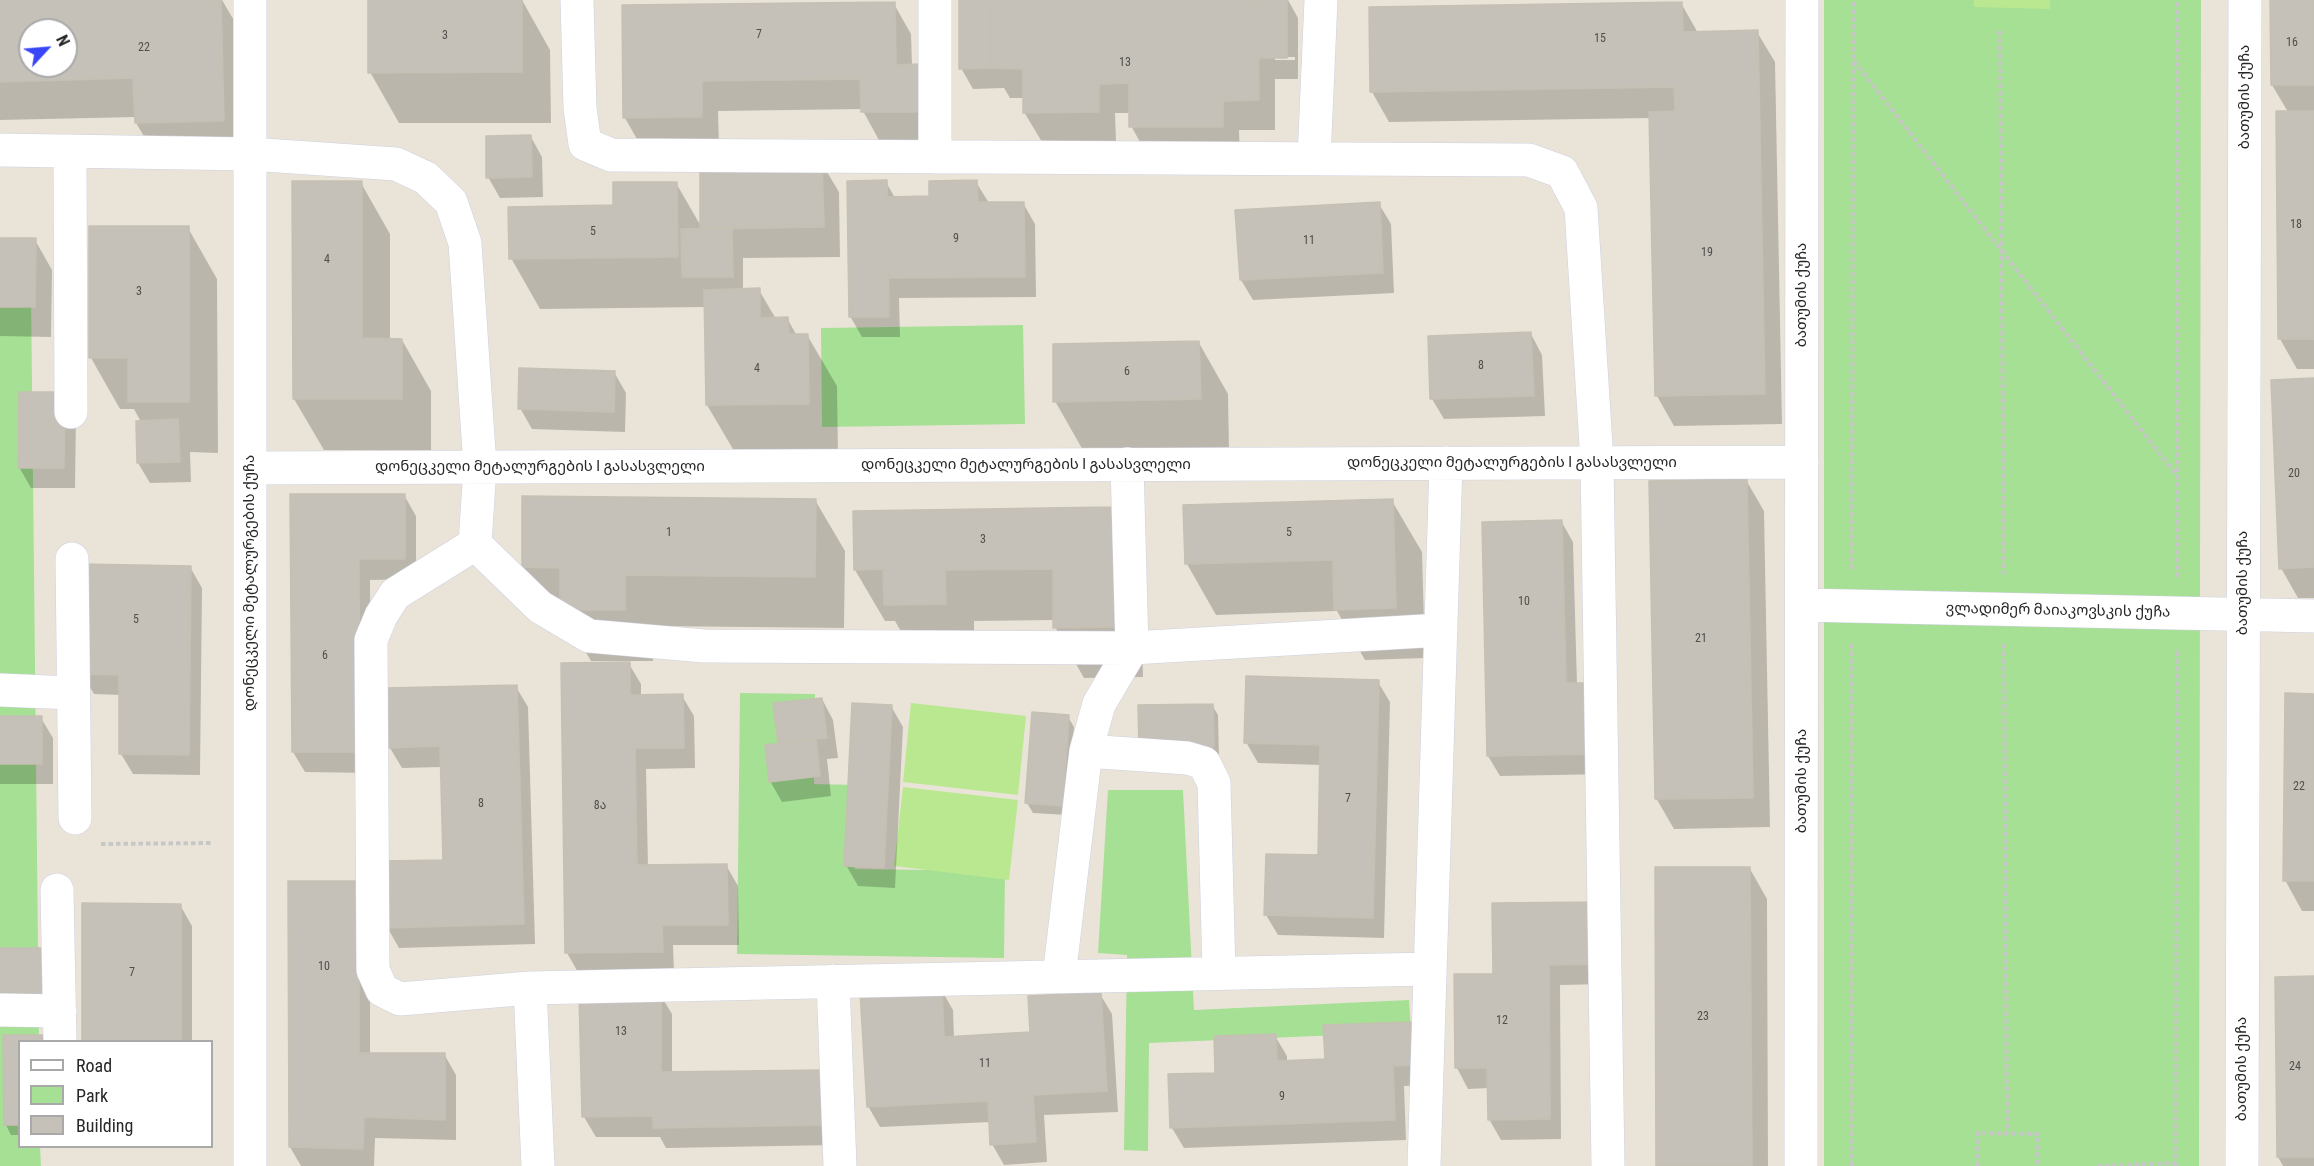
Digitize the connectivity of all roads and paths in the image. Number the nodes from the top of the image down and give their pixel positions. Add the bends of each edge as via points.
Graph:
1 (250, 0) edge
2 (577, 0) edge
3 (935, 0) edge
4 (1320, 0) edge
5 (1802, 0) edge
6 (2245, 0) edge
7 (1853, 60) dead end
8 (0, 150) edge
9 (70, 151) junction
10 (250, 154) junction
11 (934, 157) junction
12 (1314, 159) junction
13 (71, 412) dead end
14 (1597, 462) junction
15 (1802, 462) junction
16 (1446, 463) junction
17 (1126, 464) junction
18 (480, 467) junction
19 (250, 468) junction
20 (2178, 477) dead end
21 (475, 544) junction
22 (72, 559) dead end
23 (1802, 605) junction
24 (2243, 615) junction
25 (2314, 616) edge
26 (1441, 630) junction
27 (1132, 648) junction
28 (0, 690) edge
29 (73, 693) junction
30 (1086, 751) junction
31 (75, 818) dead end
32 (250, 843) junction
33 (98, 844) dead end
34 (57, 890) dead end
35 (1430, 969) junction
36 (1219, 973) junction
37 (1059, 976) junction
38 (833, 981) junction
39 (530, 988) junction
40 (0, 1010) edge
41 (60, 1026) edge
42 (2176, 1163) dead end
43 (250, 1166) edge
44 (538, 1166) edge
45 (840, 1166) edge
46 (1424, 1166) edge
47 (1608, 1166) edge
48 (1802, 1166) edge
49 (1977, 1166) edge
50 (2037, 1166) edge
51 (2097, 1166) edge
52 (2242, 1166) edge

1 - 10 street, დონეცკელი მეტალურგების ქუჩა
2 - 11 street via 585,144 611,154
3 - 11 street
4 - 12 street
5 - 15 street, ბათუმის ქუჩა
6 - 24 street, ბათუმის ქუჩა
7 - 20 path
8 - 9 street
9 - 10 street
9 - 13 street
10 - 18 street via 396,164 426,178 451,202 465,243
10 - 19 street, დონეცკელი მეტალურგების ქუჩა
11 - 12 street
12 - 14 street via 1529,160 1562,172 1581,208
14 - 15 street, დონეცკელი მეტალურგების I გასასვლელი
14 - 16 street, დონეცკელი მეტალურგების I გასასვლელი
14 - 47 street
15 - 23 street, ბათუმის ქუჩა
16 - 17 street, დონეცკელი მეტალურგების I გასასვლელი
16 - 26 street
17 - 18 street, დონეცკელი მეტალურგების I გასასვლელი
17 - 27 street
18 - 19 street, დონეცკელი მეტალურგების I გასასვლელი
18 - 21 street
19 - 32 street, დონეცკელი მეტალურგების ქუჩა
21 - 27 street via 540,607 590,636 704,646
21 - 39 street via 395,594 371,640 373,970 382,990 400,999
22 - 29 street
23 - 24 street, ვლადიმერ მაიაკოვსკის ქუჩა
23 - 48 street, ბათუმის ქუჩა
24 - 25 street, ვლადიმერ მაიაკოვსკის ქუჩა
24 - 52 street, ბათუმის ქუჩა
26 - 27 street
26 - 35 street
27 - 30 street via 1099,704
28 - 29 street
29 - 31 street
30 - 36 street via 1187,758 1204,763 1214,783
30 - 37 street
32 - 33 path
32 - 43 street, დონეცკელი მეტალურგების ქუჩა
34 - 41 street
35 - 36 street
35 - 46 street
36 - 37 street
37 - 38 street
38 - 39 street
38 - 45 street
39 - 44 street
40 - 41 street
42 - 51 path
49 - 50 path via 1977,1132 2038,1134

